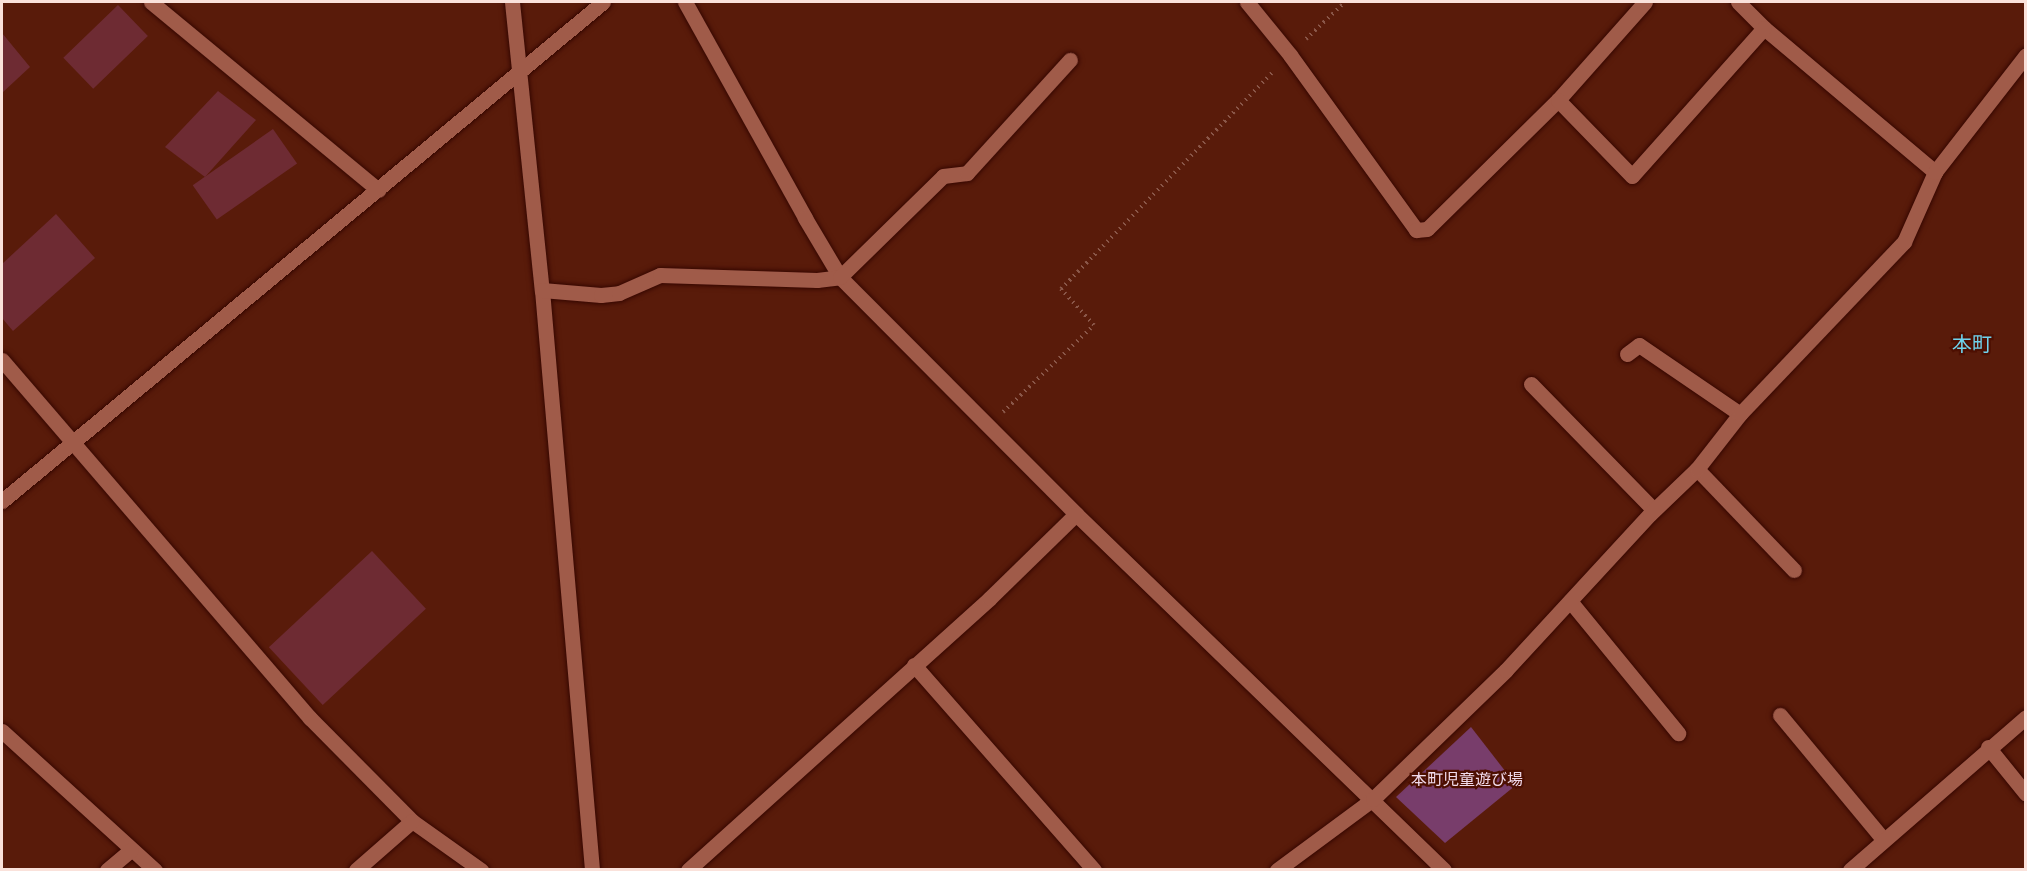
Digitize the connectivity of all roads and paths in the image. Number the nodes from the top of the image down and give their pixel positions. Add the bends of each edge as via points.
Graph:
1 (152, 2) edge
2 (512, 2) edge
3 (603, 2) edge
4 (685, 2) edge
5 (1247, 2) edge
6 (1345, 2) edge
7 (1645, 2) edge
8 (1738, 2) edge
9 (1764, 28) junction
10 (1290, 55) junction
11 (2025, 55) edge
12 (1070, 60) dead end
13 (520, 71) junction
14 (1558, 100) junction
15 (1935, 172) junction
16 (378, 190) junction
17 (840, 277) junction
18 (542, 290) junction
19 (1627, 354) dead end
20 (2, 360) edge
21 (1531, 384) dead end
22 (1740, 414) junction
23 (987, 427) junction
24 (72, 443) junction
25 (1697, 469) junction
26 (2, 501) edge
27 (1654, 510) junction
28 (1076, 514) junction
29 (1794, 570) dead end
30 (1570, 601) junction
31 (914, 665) junction
32 (1780, 715) dead end
33 (2025, 717) edge
34 (2, 731) edge
35 (1678, 733) dead end
36 (1988, 747) junction
37 (2025, 794) edge
38 (1373, 799) junction
39 (412, 821) junction
40 (1884, 839) junction
41 (131, 850) junction
42 (107, 870) edge
43 (155, 870) edge
44 (357, 870) edge
45 (481, 870) edge
46 (592, 870) edge
47 (688, 870) edge
48 (1094, 870) edge
49 (1277, 870) edge
50 (1444, 870) edge
51 (1850, 870) edge

1 - 16 street
2 - 13 street
3 - 13 street
4 - 17 street
5 - 10 street
6 - 10 path
7 - 14 street
8 - 9 street
9 - 14 street via 1632,176
9 - 15 street
10 - 14 street via 1416,230 1427,229
10 - 23 path via 1061,289 1094,325
11 - 15 street
12 - 17 street via 967,174 943,176
13 - 16 street
13 - 18 street
15 - 22 street via 1904,242
16 - 24 street
17 - 18 street via 817,280 660,275 601,295
17 - 23 street
18 - 46 street
19 - 22 street via 1639,345
20 - 24 street
21 - 27 street
22 - 25 street
23 - 28 street
24 - 26 street
24 - 39 street via 310,718
25 - 27 street
25 - 29 street
27 - 30 street
28 - 31 street
28 - 38 street
30 - 35 street
30 - 38 street via 1506,670
31 - 47 street
31 - 48 street
32 - 40 street
33 - 36 street
34 - 41 street
36 - 37 street
36 - 40 street
38 - 49 street
38 - 50 street
39 - 44 street
39 - 45 street
40 - 51 street
41 - 42 street
41 - 43 street

